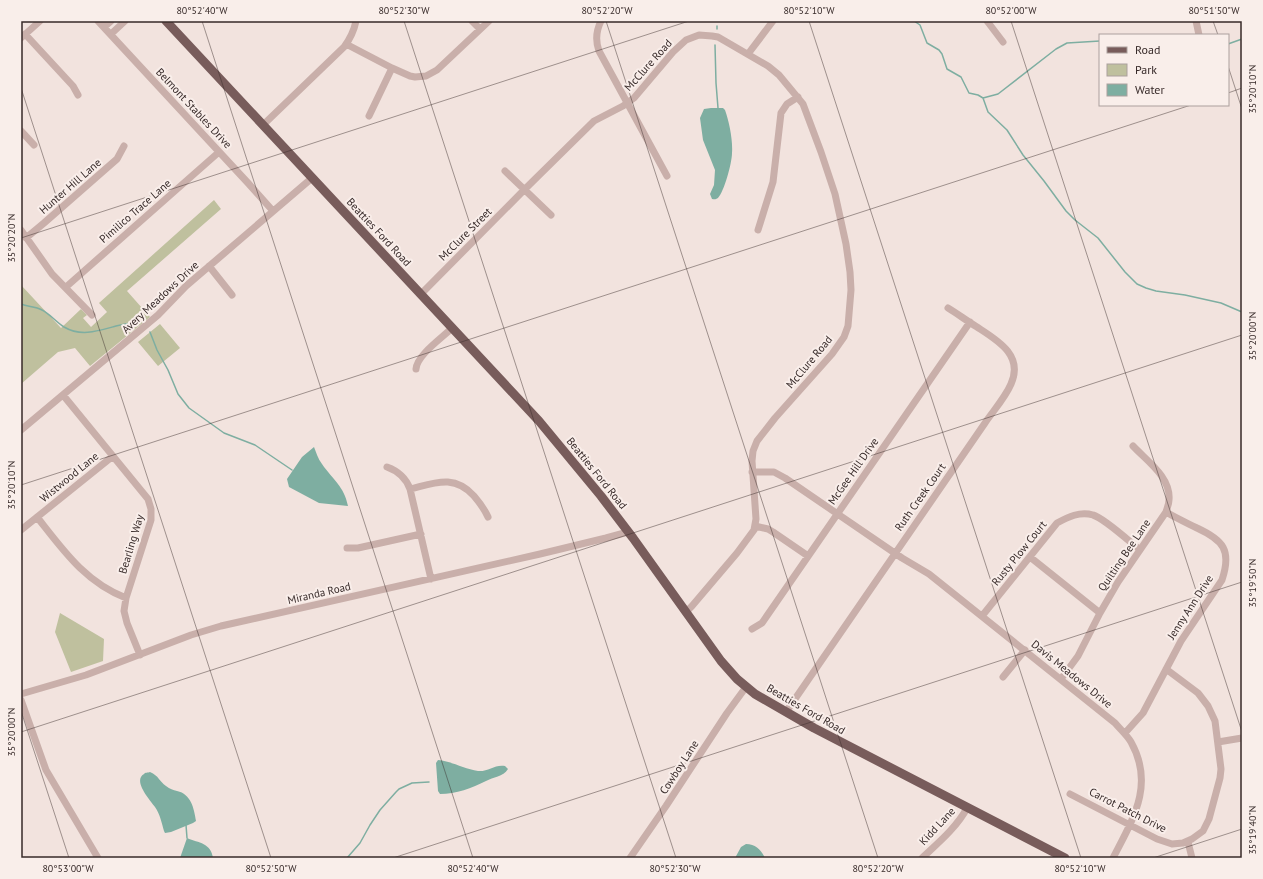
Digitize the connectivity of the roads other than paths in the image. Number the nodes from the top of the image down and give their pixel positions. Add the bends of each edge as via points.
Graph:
1 (40, 21) edge
2 (98, 21) edge
3 (111, 21) edge
4 (125, 21) edge
5 (166, 21) edge
6 (356, 21) edge
7 (472, 21) edge
8 (489, 21) edge
9 (601, 21) edge
10 (773, 21) edge
11 (987, 21) edge
12 (1196, 21) edge
13 (104, 27) junction
14 (480, 29) junction
15 (110, 34) junction
16 (1199, 34) edge
17 (23, 36) edge
18 (1003, 42) dead end
19 (346, 44) junction
20 (748, 54) junction
21 (392, 68) junction
22 (78, 95) dead end
23 (798, 97) junction
24 (626, 104) junction
25 (369, 116) dead end
26 (263, 125) junction
27 (21, 131) edge
28 (34, 145) dead end
29 (124, 146) dead end
30 (219, 152) junction
31 (505, 171) dead end
32 (667, 176) dead end
33 (312, 178) junction
34 (525, 189) junction
35 (272, 211) junction
36 (551, 215) dead end
37 (21, 230) edge
38 (758, 230) dead end
39 (26, 238) junction
40 (209, 266) junction
41 (66, 287) junction
42 (421, 294) junction
43 (232, 295) dead end
44 (948, 308) dead end
45 (92, 315) dead end
46 (970, 322) junction
47 (452, 328) junction
48 (416, 369) dead end
49 (64, 395) junction
50 (21, 430) edge
51 (1133, 446) dead end
52 (113, 456) junction
53 (387, 467) dead end
54 (752, 472) junction
55 (410, 489) junction
56 (1166, 512) junction
57 (837, 514) junction
58 (37, 517) junction
59 (488, 517) dead end
60 (755, 526) junction
61 (21, 530) edge
62 (628, 532) junction
63 (421, 534) junction
64 (347, 548) dead end
65 (1140, 550) junction
66 (895, 553) junction
67 (808, 556) junction
68 (1030, 558) junction
69 (432, 579) junction
70 (126, 598) junction
71 (686, 612) junction
72 (1100, 613) junction
73 (982, 616) junction
74 (752, 629) dead end
75 (1025, 650) junction
76 (140, 655) junction
77 (1166, 669) junction
78 (1003, 677) dead end
79 (1061, 679) junction
80 (746, 687) junction
81 (21, 694) edge
82 (21, 700) edge
83 (786, 712) junction
84 (1124, 733) junction
85 (1242, 738) edge
86 (1218, 742) junction
87 (1070, 794) dead end
88 (967, 808) junction
89 (1131, 824) junction
90 (1188, 842) junction
91 (98, 858) edge
92 (630, 858) edge
93 (922, 858) edge
94 (1065, 858) edge
95 (1113, 858) edge
96 (1192, 858) edge

1 - 17 street
2 - 13 street, Belmont Stables Drive
3 - 13 street
4 - 15 street
5 - 26 main road, Beatties Ford Road
6 - 19 street
7 - 14 street
8 - 14 street
9 - 24 street via 596,44
10 - 20 street
11 - 18 street
12 - 16 street
13 - 15 street, Belmont Stables Drive
14 - 21 street via 431,74 415,77
15 - 30 street, Belmont Stables Drive
17 - 22 street via 73,86
19 - 21 street
19 - 26 street
20 - 23 street, McClure Road via 768,66
20 - 24 street, McClure Road via 718,38 704,35 693,37 678,47
21 - 25 street
23 - 38 street via 787,104 781,112 773,182
23 - 54 street, McClure Road via 803,104 828,171 838,206 850,272 848,326 832,354 757,441 753,451
24 - 32 street
24 - 34 street, McClure Road via 594,121
26 - 33 main road, Beatties Ford Road
27 - 28 street
29 - 39 street, Hunter Hill Lane via 117,160
30 - 35 street, Belmont Stables Drive
30 - 41 street, Pimilico Trace Lane
31 - 34 street
33 - 35 street, Avery Meadows Drive
33 - 42 main road, Beatties Ford Road
34 - 36 street
34 - 42 street, McClure Street
35 - 40 street, Avery Meadows Drive
37 - 39 street
39 - 41 street via 52,274
40 - 43 street
40 - 49 street, Avery Meadows Drive via 158,315
41 - 45 street
42 - 47 main road, Beatties Ford Road
44 - 46 street, Ruth Creek Court
46 - 57 street, McGee Hill Drive
46 - 66 street, Ruth Creek Court via 1000,342 1009,352 1014,372 1012,383
47 - 48 street via 422,356
47 - 62 main road, Beatties Ford Road via 539,421
49 - 50 street, Avery Meadows Drive
49 - 52 street, Bearling Way
51 - 56 street, Quilting Bee Lane via 1165,481 1169,492
52 - 58 street, Wistwood Lane
52 - 70 street, Bearling Way via 148,499 151,509 151,520
53 - 55 street via 402,476
54 - 57 street, Davis Meadows Drive via 766,471 779,474
54 - 60 street, McClure Road
55 - 59 street via 440,482 456,483 470,492
55 - 63 street
56 - 65 street, Quilting Bee Lane
56 - 77 street, Jenny Ann Drive via 1213,535 1220,542 1227,561 1222,580 1181,640
57 - 66 street, Davis Meadows Drive
57 - 67 street, McGee Hill Drive
58 - 61 street, Wistwood Lane
58 - 70 street via 73,562 88,576 114,594
60 - 67 street via 768,529
60 - 71 street via 737,553
62 - 69 street, Miranda Road
62 - 71 main road, Beatties Ford Road
63 - 64 street via 358,548
63 - 69 street
65 - 68 street, Rusty Plow Court via 1103,521 1093,515 1081,514 1057,523
65 - 72 street, Quilting Bee Lane
66 - 73 street, Davis Meadows Drive via 929,574
66 - 83 street, Ruth Creek Court
67 - 74 street, McGee Hill Drive via 762,623
68 - 72 street
68 - 73 street, Rusty Plow Court
69 - 76 street, Miranda Road via 220,626
70 - 76 street, Bearling Way via 124,611
71 - 80 main road, Beatties Ford Road via 730,672
72 - 79 street, Quilting Bee Lane via 1078,656
73 - 75 street, Davis Meadows Drive
75 - 78 street
75 - 79 street, Davis Meadows Drive
76 - 81 street, Miranda Road via 86,675
77 - 84 street, Jenny Ann Drive via 1143,712
77 - 86 street via 1198,693 1208,706
79 - 84 street, Davis Meadows Drive
80 - 83 main road, Beatties Ford Road
80 - 92 street, Cowboy Lane
82 - 91 street via 46,770
83 - 88 main road, Beatties Ford Road
84 - 89 street, Davis Meadows Drive via 1131,741 1140,763 1142,786
85 - 86 street
86 - 90 street via 1220,778 1209,819 1203,831
87 - 89 street, Carrot Patch Drive
88 - 93 street, Kidd Lane via 962,818
88 - 94 main road, Beatties Ford Road
89 - 90 street, Carrot Patch Drive via 1157,839 1172,844
89 - 95 street, Davis Meadows Drive
90 - 96 street

